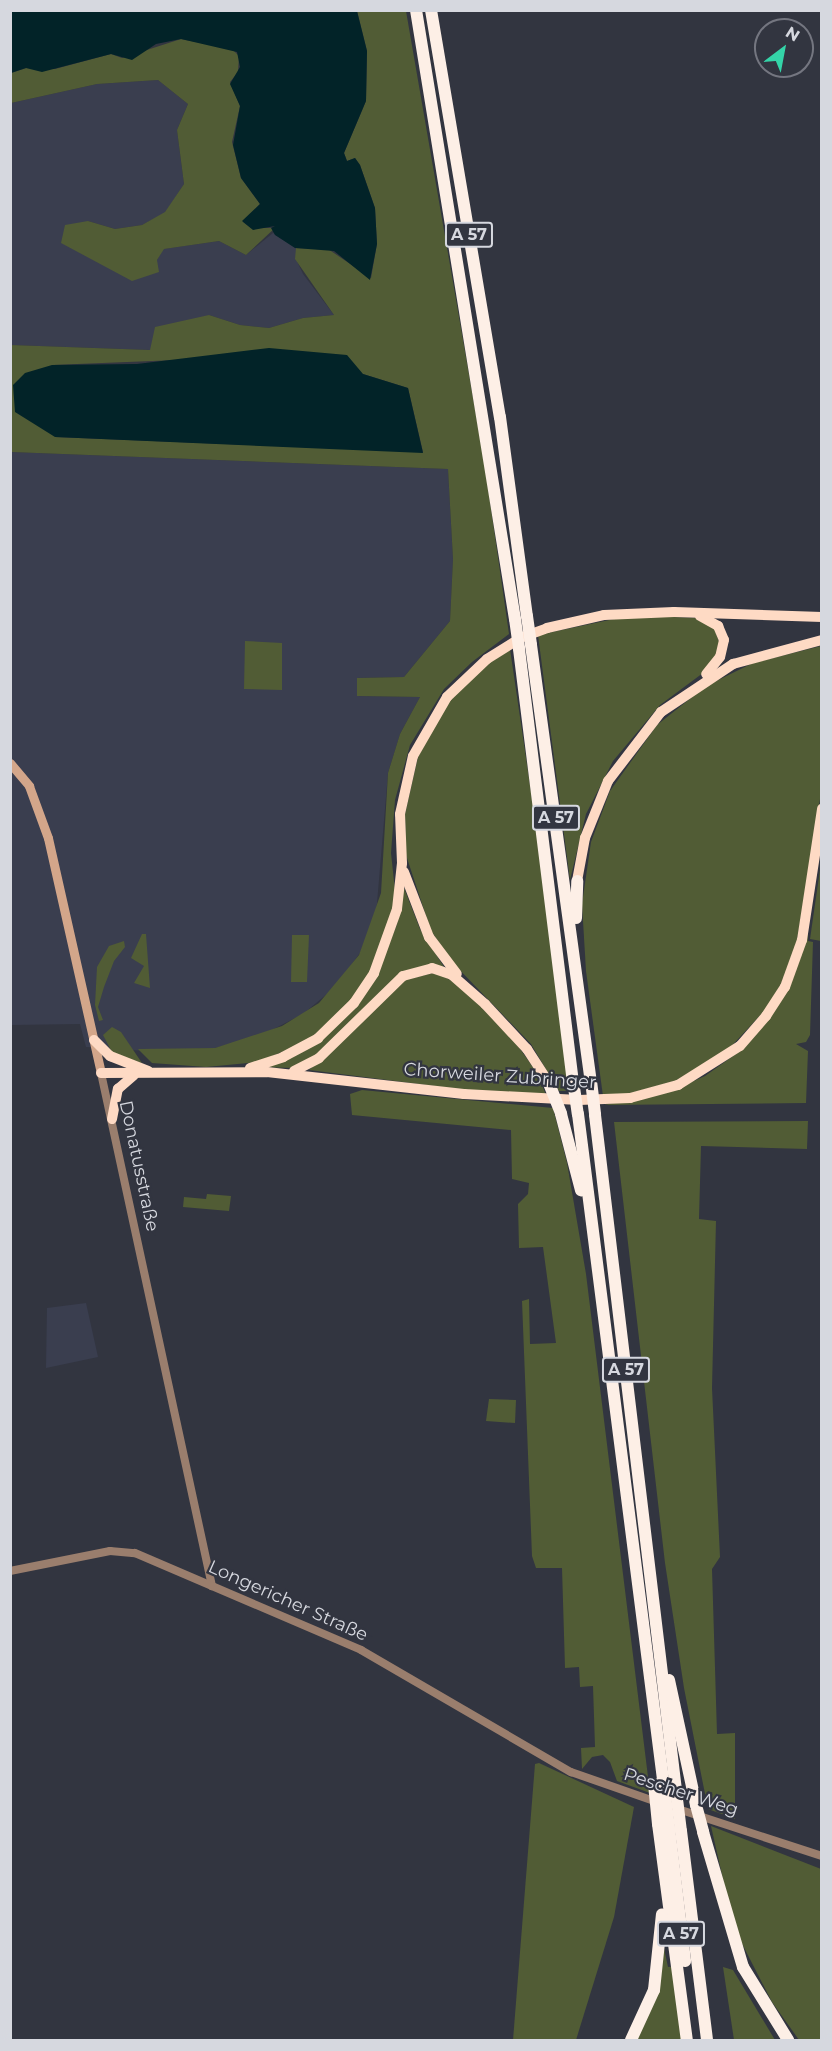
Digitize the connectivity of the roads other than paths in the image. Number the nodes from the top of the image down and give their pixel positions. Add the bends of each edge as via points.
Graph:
1 (416, 10) edge
2 (431, 10) edge
3 (674, 612) junction
4 (521, 617) junction
5 (822, 617) edge
6 (822, 640) edge
7 (689, 691) junction
8 (10, 763) edge
9 (822, 809) edge
10 (402, 863) junction
11 (577, 881) joint
12 (579, 991) junction
13 (486, 1004) junction
14 (94, 1040) junction
15 (149, 1071) junction
16 (240, 1071) junction
17 (101, 1073) junction
18 (288, 1073) junction
19 (134, 1075) junction
20 (548, 1081) joint
21 (112, 1119) junction
22 (596, 1258) junction
23 (10, 1571) edge
24 (213, 1586) junction
25 (657, 1625) junction
26 (653, 1711) junction
27 (532, 1752) joint
28 (663, 1826) junction
29 (822, 1856) edge
30 (663, 1870) junction
31 (631, 2040) edge
32 (687, 2040) edge
33 (694, 2040) edge
34 (709, 2040) edge
35 (788, 2040) edge

1 - 4 highway, A 57
2 - 4 highway, A 57 via 500,417
3 - 5 highway, Chorweiler Zubringer
3 - 7 highway via 711,620 724,640 718,661
3 - 10 highway, Chorweiler Zubringer via 604,615 555,625 507,644 473,669 439,708 413,756 400,814
4 - 12 highway, A 57, bridge via 531,645
4 - 22 highway, A 57, bridge via 519,649
6 - 7 highway via 741,661
7 - 11 highway via 642,733 608,781 585,838
8 - 14 main road, Donatusstraße via 29,786 48,838
9 - 18 highway, Chorweiler Zubringer via 805,926 790,976 751,1035 727,1057 694,1077 630,1098 591,1100 464,1094
10 - 13 highway via 414,906 429,937
10 - 16 highway, Chorweiler Zubringer via 390,937 378,966 354,1003 332,1026 299,1050
11 - 12 highway
12 - 25 highway, A 57, bridge
13 - 18 highway via 448,973 432,968 416,970 392,986 314,1062
13 - 20 highway via 527,1049
14 - 15 highway via 110,1056
14 - 17 main road, Donatusstraße
15 - 16 highway, Chorweiler Zubringer
15 - 17 highway via 112,1066
15 - 19 highway, Chorweiler Zubringer
16 - 18 highway, Chorweiler Zubringer
17 - 19 highway, Chorweiler Zubringer
17 - 21 street, Donatusstraße
19 - 21 highway via 116,1092
20 - 22 highway, bridge via 561,1114
21 - 24 street, Donatusstraße
22 - 26 highway, A 57
23 - 24 street, Longericher Straße via 110,1551 135,1552
24 - 27 street, Longericher Straße via 361,1650
25 - 34 highway, A 57, bridge
25 - 35 highway, bridge via 696,1805 743,1968
26 - 28 highway, A 57, bridge via 664,1794
26 - 28 highway, bridge via 654,1784
27 - 29 street, Pescher Weg via 581,1776
28 - 30 highway
28 - 33 highway, A 57
30 - 31 highway via 659,1967 654,1990
30 - 32 highway

